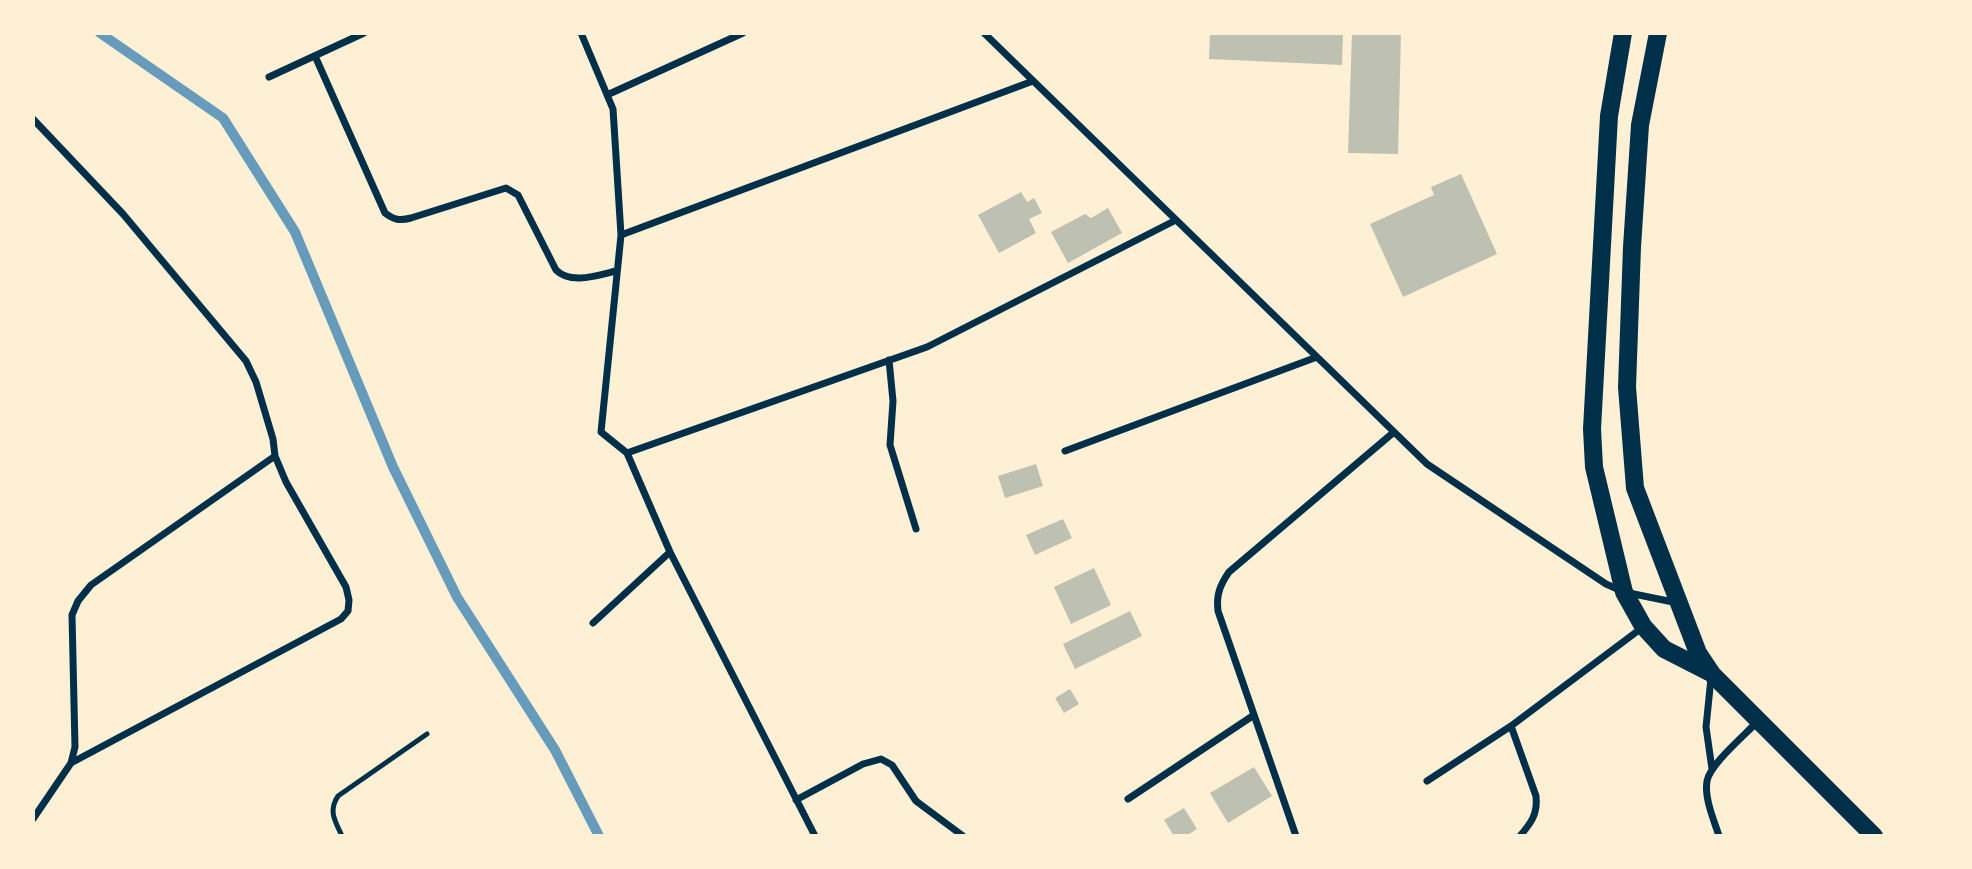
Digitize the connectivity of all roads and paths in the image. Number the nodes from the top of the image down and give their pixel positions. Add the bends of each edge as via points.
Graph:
1 (364, 33) edge
2 (581, 33) edge
3 (743, 33) edge
4 (984, 33) edge
5 (1623, 33) edge
6 (1658, 33) edge
7 (315, 56) junction
8 (269, 77) dead end
9 (1033, 81) junction
10 (607, 95) junction
11 (33, 119) edge
12 (1176, 220) junction
13 (621, 235) junction
14 (617, 271) junction
15 (1317, 357) junction
16 (889, 360) junction
17 (1394, 432) junction
18 (1065, 451) dead end
19 (627, 453) junction
20 (275, 456) junction
21 (916, 529) dead end
22 (670, 552) junction
23 (1624, 592) junction
24 (1679, 603) junction
25 (593, 624) dead end
26 (1643, 626) junction
27 (1712, 674) junction
28 (1254, 715) junction
29 (1758, 721) junction
30 (1511, 726) junction
31 (427, 734) dead end
32 (71, 763) junction
33 (1712, 769) junction
34 (1427, 781) dead end
35 (1128, 799) dead end
36 (796, 800) junction
37 (33, 819) edge
38 (342, 836) edge
39 (815, 836) edge
40 (964, 836) edge
41 (1296, 836) edge
42 (1520, 836) edge
43 (1719, 836) edge
44 (1874, 836) edge

1 - 7 street
2 - 10 street
3 - 10 street
4 - 9 street
5 - 23 main road via 1609,116 1592,440 1594,467
6 - 24 main road via 1640,125 1627,387 1634,488
7 - 8 street
7 - 14 street via 384,213 392,219 411,218 506,188 518,195 562,276
9 - 12 street
9 - 13 street
10 - 13 street via 613,109
11 - 20 street via 123,215 246,361
12 - 15 street
12 - 16 street via 927,347
13 - 14 street
14 - 19 street via 601,432
15 - 17 street
15 - 18 street
16 - 19 street
16 - 21 street via 894,401 890,445
17 - 23 street via 1427,464
17 - 28 street via 1229,572 1220,585 1218,611
19 - 22 street
20 - 32 street via 91,584 78,601 72,615 76,726
20 - 32 street via 346,587 348,611 341,619
22 - 25 street
22 - 36 street
23 - 24 street
23 - 26 main road
24 - 27 main road via 1698,653
26 - 27 main road via 1664,649
26 - 30 street
27 - 29 main road
27 - 33 street via 1706,727
28 - 35 street
28 - 41 street
29 - 33 street
29 - 44 main road
30 - 34 street
30 - 42 street via 1537,808
31 - 38 lane via 338,796 332,816
32 - 37 street
33 - 43 street via 1707,790
36 - 39 street
36 - 40 street via 881,759 892,765 916,801

